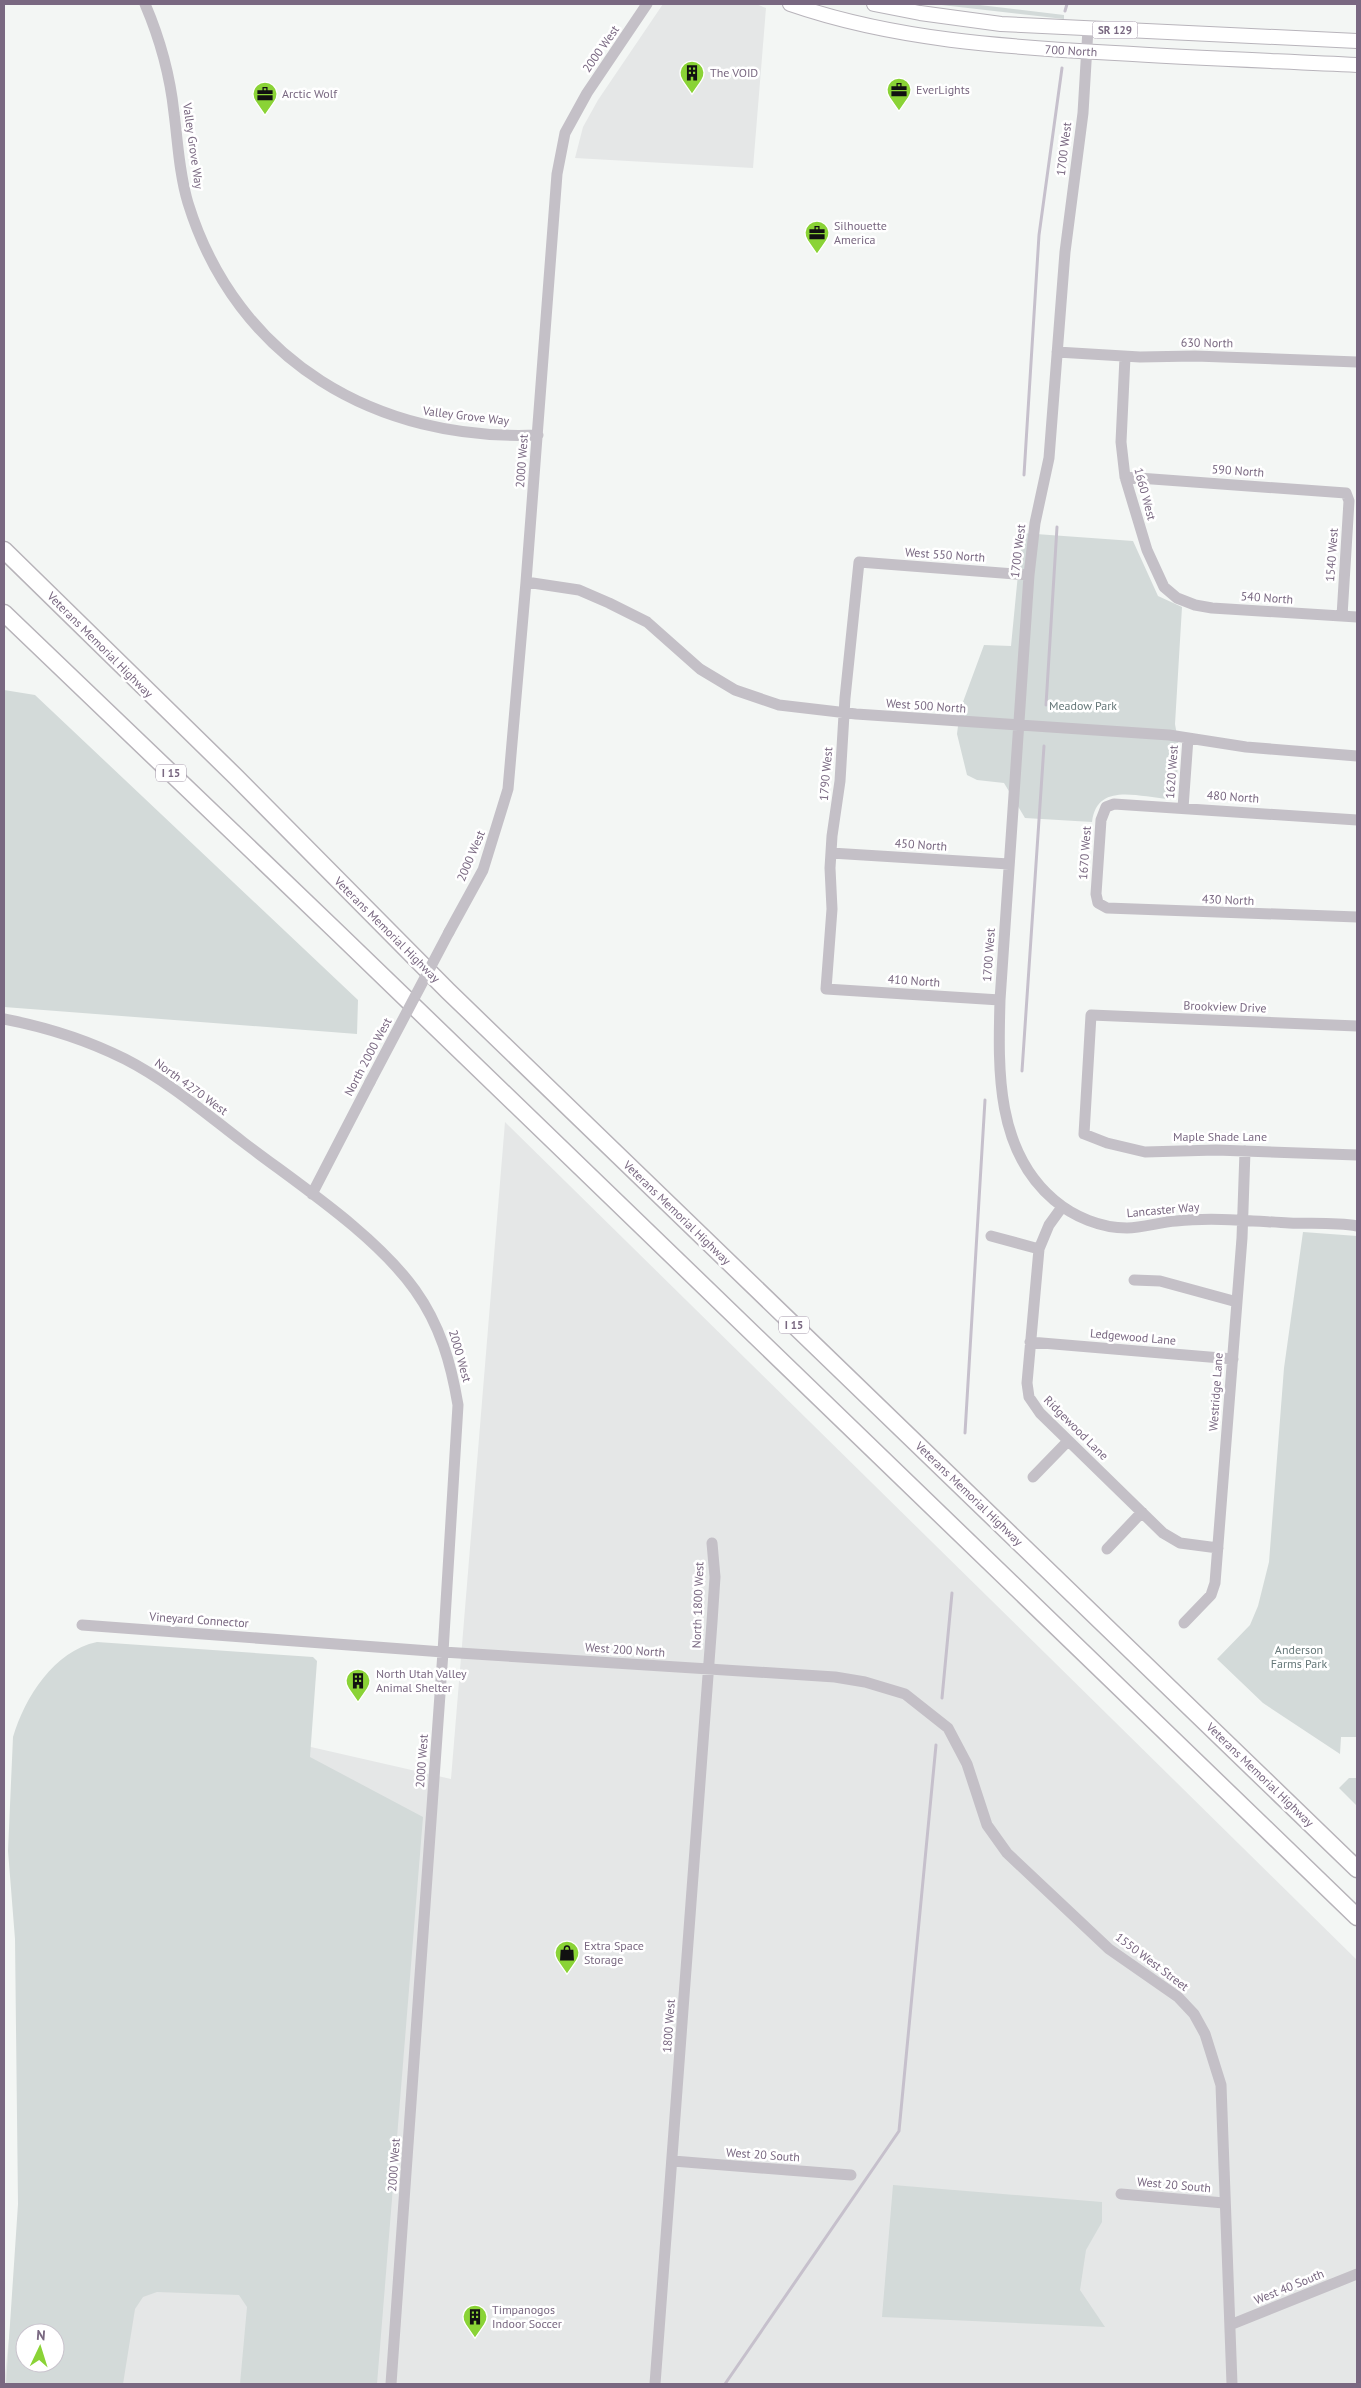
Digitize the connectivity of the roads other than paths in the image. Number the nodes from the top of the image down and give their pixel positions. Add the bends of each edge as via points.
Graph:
1 (145, 4) edge
2 (647, 4) edge
3 (790, 4) edge
4 (874, 4) edge
5 (1088, 29) junction
6 (1357, 41) edge
7 (1086, 52) junction
8 (1357, 65) edge
9 (1057, 352) junction
10 (1125, 357) junction
11 (1357, 362) edge
12 (538, 435) junction
13 (1124, 477) junction
14 (1348, 496) joint
15 (4, 550) edge
16 (858, 562) joint
17 (1029, 575) junction
18 (526, 582) junction
19 (1177, 598) joint
20 (4, 613) edge
21 (1342, 616) junction
22 (1357, 617) edge
23 (844, 713) junction
24 (1019, 726) junction
25 (1188, 738) junction
26 (1357, 756) edge
27 (1106, 807) joint
28 (1183, 808) junction
29 (1357, 820) edge
30 (831, 853) junction
31 (1010, 864) junction
32 (1098, 903) joint
33 (1357, 918) edge
34 (449, 932) joint
35 (826, 989) joint
36 (1000, 1000) junction
37 (4, 1019) edge
38 (1357, 1026) edge
39 (1001, 1078) joint
40 (1084, 1134) joint
41 (1245, 1151) junction
42 (1357, 1156) edge
43 (312, 1194) junction
44 (1062, 1207) junction
45 (1242, 1220) junction
46 (1357, 1226) edge
47 (991, 1236) dead end
48 (1039, 1249) junction
49 (1134, 1280) dead end
50 (1237, 1302) junction
51 (1030, 1342) junction
52 (1233, 1359) junction
53 (1068, 1441) junction
54 (1033, 1477) dead end
55 (1142, 1512) junction
56 (712, 1543) dead end
57 (1218, 1548) junction
58 (1107, 1550) dead end
59 (1184, 1623) dead end
60 (82, 1626) dead end
61 (315, 1642) joint
62 (443, 1652) junction
63 (709, 1669) junction
64 (925, 1710) joint
65 (1357, 1868) edge
66 (1357, 1918) edge
67 (673, 2161) junction
68 (851, 2175) dead end
69 (1121, 2194) dead end
70 (1224, 2203) junction
71 (1357, 2274) edge
72 (1230, 2325) junction
73 (391, 2384) edge
74 (655, 2384) edge
75 (1232, 2384) edge

1 - 12 street, Valley Grove Way via 165,61 188,203 217,270 248,317 293,361 322,383 383,413 444,429 494,435
2 - 12 street, 2000 West via 587,93 565,133 557,174
3 - 7 main road, 700 North / SR 129 via 838,18 935,38
4 - 5 main road, 700 North / SR 129 via 980,22
5 - 6 main road, 700 North / SR 129
5 - 7 street, 1700 West
7 - 8 main road, 700 North / SR 129
7 - 9 street, 1700 West via 1083,113 1065,252
9 - 10 street, 630 North
9 - 17 street, 1700 West via 1049,458 1035,523
10 - 11 street, 630 North via 1195,356
10 - 13 street, 1660 West via 1121,442
12 - 18 street, 2000 West
13 - 14 street, 590 North via 1343,492
13 - 19 street, 1660 West via 1147,550 1164,587
14 - 21 street, 1540 West
15 - 65 highway, Veterans Memorial Highway / I 15 via 455,998
16 - 17 street, West 550 North
16 - 23 street, 1790 West
17 - 24 street, 1700 West
18 - 23 street, West 500 North via 579,590 647,622 700,669 735,690 779,705
18 - 34 street, 2000 West via 508,789 483,870
19 - 21 street, 540 North via 1212,608
20 - 66 highway, I 15
21 - 22 street, 540 North
23 - 24 street, West 500 North
23 - 30 street, 1790 West
24 - 25 street, West 500 North
24 - 31 street, 1700 West
25 - 26 street, West 500 North via 1278,751
25 - 28 street, 1620 West
27 - 28 street, 480 North via 1122,804
27 - 32 street, 1670 West via 1101,820
28 - 29 street, 480 North
30 - 31 street, 450 North
30 - 35 street, 1790 West via 832,909
31 - 36 street, 1700 West
32 - 33 street, 430 North via 1107,908
34 - 43 street, North 2000 West, bridge
35 - 36 street, 410 North
36 - 39 street, 1700 West via 998,1047
37 - 43 street, North 4270 West via 40,1026 96,1045 154,1075
38 - 40 street, Brookview Drive via 1091,1015
39 - 44 street, Lancaster Way via 1008,1131 1020,1159 1035,1182
40 - 41 street, Maple Shade Lane via 1145,1152
41 - 42 street, Maple Shade Lane
41 - 45 street, Westridge Lane
43 - 62 street, 2000 West via 395,1264 434,1320 453,1372 458,1405
44 - 45 street, Lancaster Way via 1103,1225 1127,1228 1176,1221
44 - 48 street, Ridgewood Lane via 1048,1225
45 - 46 street, Lancaster Way
45 - 50 street, Westridge Lane
47 - 48 street
48 - 51 street, Ridgewood Lane
49 - 50 street via 1160,1282
50 - 52 street, Westridge Lane
51 - 52 street, Ledgewood Lane
51 - 53 street, Ridgewood Lane via 1029,1397
52 - 57 street, Westridge Lane
53 - 54 street
53 - 55 street, Ridgewood Lane
55 - 57 street, Ridgewood Lane via 1171,1539 1190,1546
55 - 58 street
56 - 63 street, North 1800 West via 715,1577
57 - 59 street, Westridge Lane via 1214,1590
60 - 61 street, Vineyard Connector
61 - 62 street, West 200 North
62 - 63 street, West 200 North
62 - 73 street, 2000 West
63 - 64 street, West 200 North via 855,1680 906,1694
63 - 67 street, 1800 West
64 - 70 street, 1550 West Street via 948,1728 957,1740 987,1825 1007,1853 1109,1949 1178,1997 1194,2014 1206,2034 1221,2085
67 - 68 street, West 20 South
67 - 74 street, 1800 West
69 - 70 street, West 20 South
70 - 72 street, 1550 West Street
71 - 72 street, West 40 South
72 - 75 street, 1550 West Street

